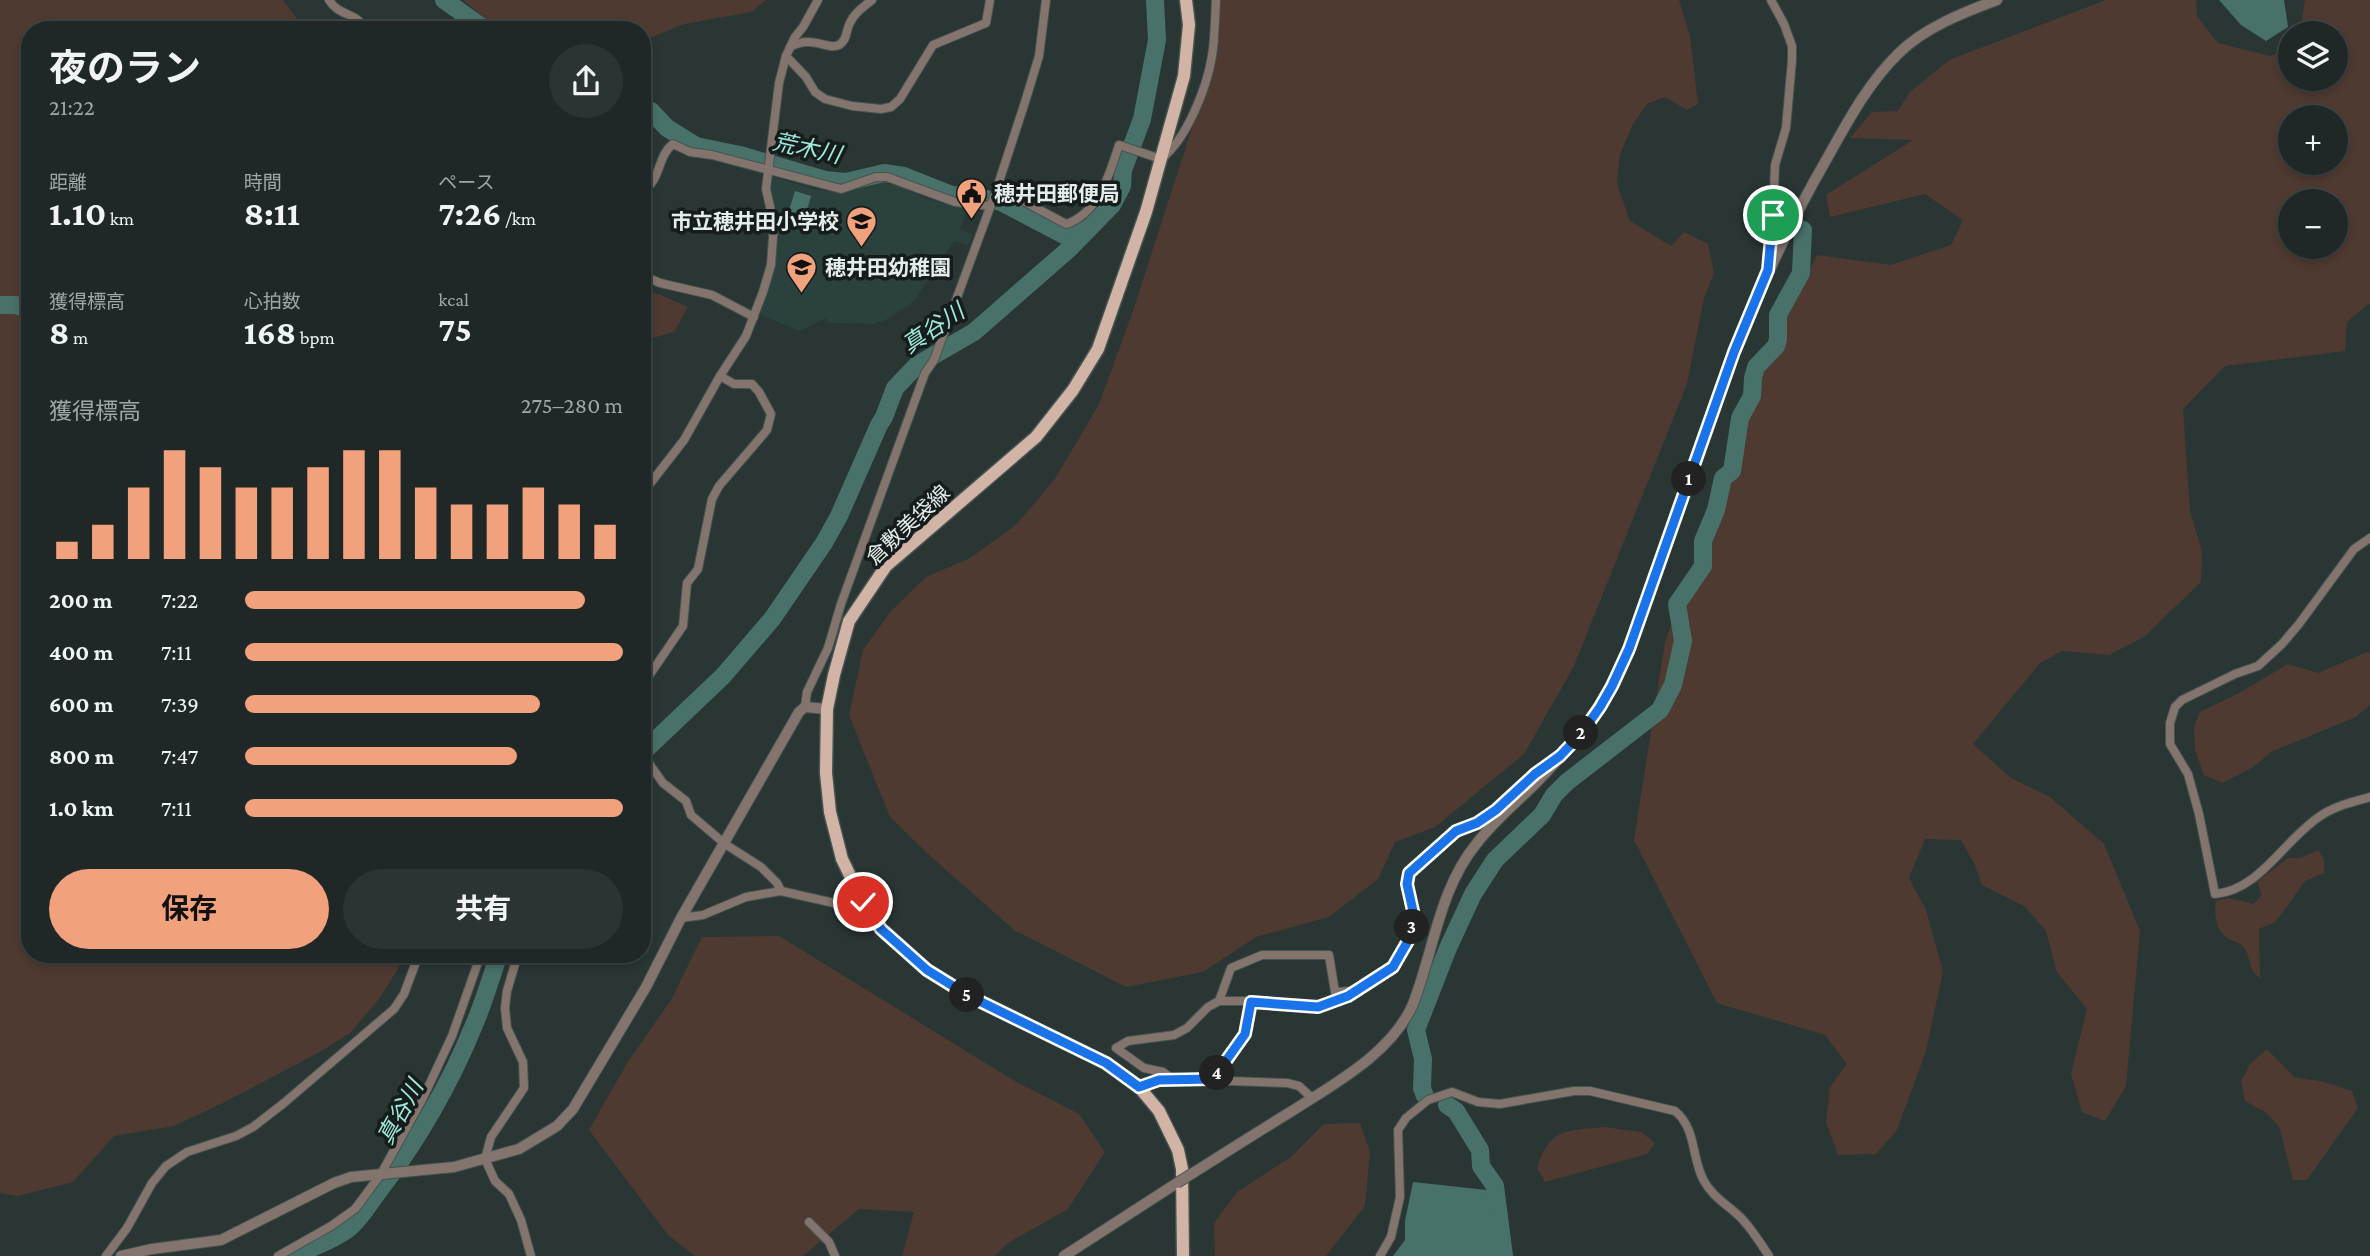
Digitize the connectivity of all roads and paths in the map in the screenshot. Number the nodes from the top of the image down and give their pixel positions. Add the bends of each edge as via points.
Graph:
1 (329, 0) edge
2 (818, 0) edge
3 (872, 0) edge
4 (990, 0) edge
5 (1046, 0) edge
6 (1186, 0) edge
7 (1216, 0) edge
8 (1771, 0) edge
9 (1997, 0) edge
10 (359, 21) edge
11 (790, 47) junction
12 (786, 56) junction
13 (1156, 157) junction
14 (768, 165) junction
15 (651, 184) edge
16 (992, 200) junction
17 (1773, 215) junction
18 (1791, 224) junction
19 (1768, 270) junction
20 (651, 279) edge
21 (754, 317) junction
22 (720, 376) junction
23 (651, 482) edge
24 (2370, 538) edge
25 (651, 672) edge
26 (805, 707) junction
27 (827, 709) junction
28 (1560, 756) junction
29 (651, 766) edge
30 (2370, 797) edge
31 (724, 844) junction
32 (781, 891) junction
33 (863, 902) junction
34 (681, 918) junction
35 (416, 963) edge
36 (478, 963) edge
37 (515, 963) edge
38 (1355, 991) junction
39 (1219, 1001) junction
40 (1251, 1002) junction
41 (1172, 1079) junction
42 (1213, 1079) junction
43 (1139, 1087) junction
44 (1312, 1098) junction
45 (485, 1159) junction
46 (384, 1174) junction
47 (809, 1222) dead end
48 (106, 1256) edge
49 (121, 1256) edge
50 (278, 1256) edge
51 (531, 1256) edge
52 (835, 1256) edge
53 (1065, 1256) edge
54 (1183, 1256) edge
55 (1380, 1256) edge
56 (1769, 1256) edge

1 - 10 street
2 - 11 street
3 - 11 street via 849,24 839,45 800,41
4 - 12 street via 986,23 933,46 891,107 852,106 825,99
5 - 16 street via 1039,56
6 - 13 main road, 倉敷美袋線 via 1189,25 1184,76
7 - 13 street via 1212,58 1203,88 1173,150
8 - 17 street via 1788,35 1793,60 1786,128 1774,165
9 - 18 street via 1953,17 1902,50 1885,67 1866,90
11 - 12 street
12 - 14 street
13 - 16 street via 1119,145 1095,202 1066,224 1025,202
13 - 27 main road, 倉敷美袋線 via 1146,212 1098,349 1073,390 1035,437 886,566 849,621
14 - 15 street via 691,152 673,144 665,150
14 - 16 street via 841,189 887,177 955,202
14 - 21 street via 766,189 774,224 771,265
16 - 26 street
17 - 18 street
17 - 19 street
18 - 19 street
19 - 28 street via 1734,352 1629,649 1600,707
20 - 21 street via 712,295
21 - 22 street
22 - 23 street via 684,440
22 - 25 street via 734,384 752,384 771,414 767,430 715,492 698,569 687,583 684,626
24 - 30 street via 2354,549 2299,624 2258,666 2182,700 2170,723 2170,744 2188,774 2215,894 2230,892 2267,867 2319,816
26 - 27 street
26 - 31 street
27 - 33 main road, 倉敷美袋線 via 830,812 842,859
28 - 38 street via 1496,810 1456,831 1409,873 1412,934 1393,967
28 - 44 street via 1462,863 1438,918 1412,1006 1398,1026 1364,1063
29 - 31 street via 686,801 691,815
31 - 32 street via 761,867
31 - 34 street
32 - 33 street via 848,906
32 - 34 street
33 - 43 main road, 倉敷美袋線 via 881,929 927,970 969,996 1106,1063
34 - 45 street via 573,1109 557,1126 519,1149
35 - 48 street via 394,1009 284,1103 253,1127 187,1152 166,1166
36 - 46 street via 452,1036
37 - 45 street via 505,1009 507,1028 523,1062 524,1088 491,1137
38 - 39 street via 1335,992 1329,955 1262,955 1231,968
38 - 40 street via 1318,1007
39 - 40 street
39 - 41 street via 1174,1035 1128,1041 1116,1048 1144,1068
40 - 42 street via 1245,1034
41 - 42 street
41 - 43 street
42 - 44 street via 1287,1083 1299,1086
43 - 54 main road, 倉敷美袋線 via 1159,1111 1178,1150
44 - 53 street, bridge
45 - 46 street
45 - 51 street via 495,1181 509,1194
46 - 49 street via 334,1183 221,1241
46 - 50 street via 355,1209
47 - 52 street via 830,1241
55 - 56 street via 1391,1237 1399,1197 1398,1130 1428,1100 1452,1092 1500,1104 1590,1091 1675,1111 1685,1119 1704,1182 1743,1220

